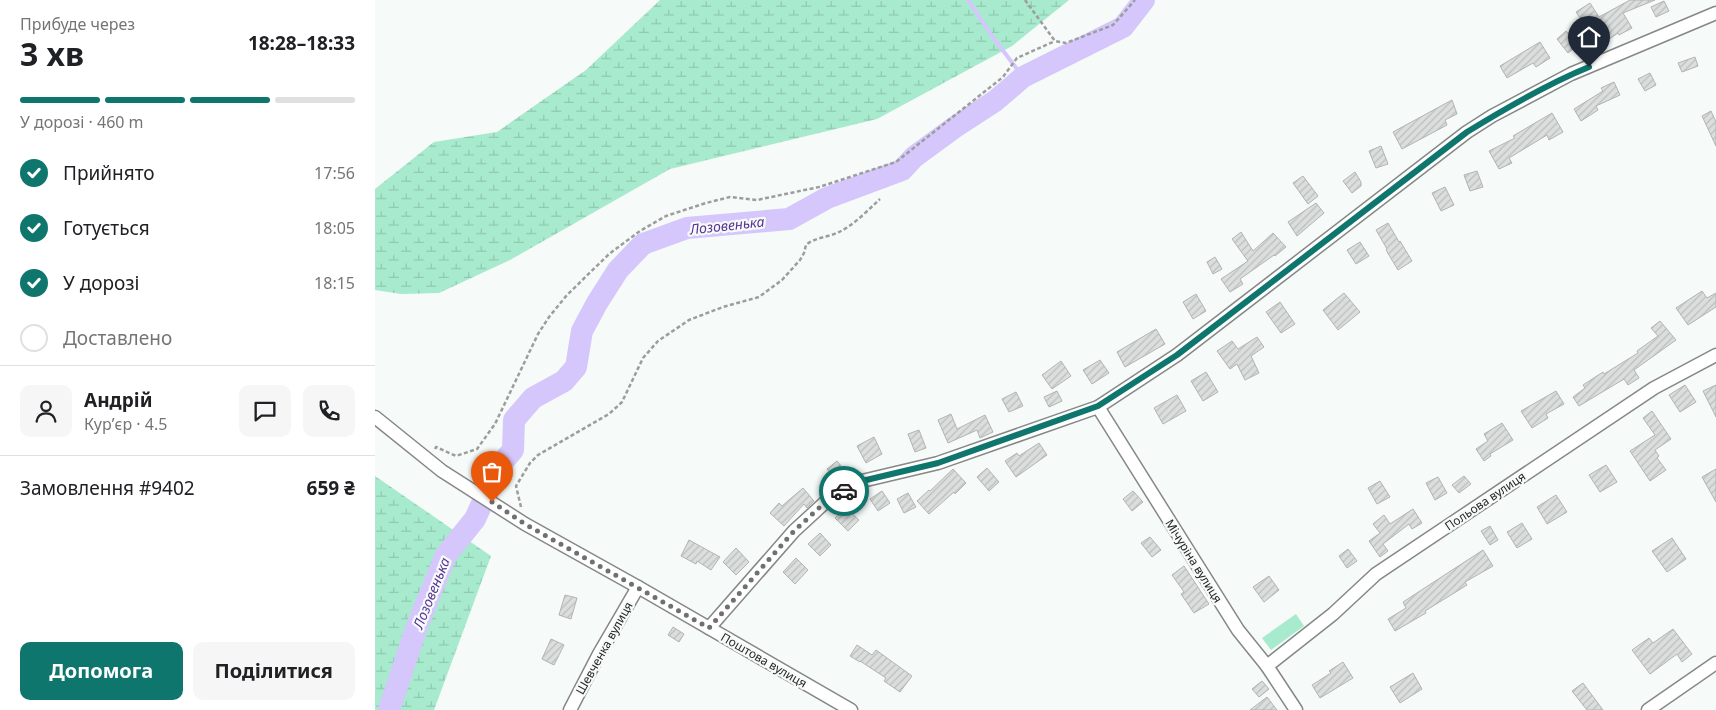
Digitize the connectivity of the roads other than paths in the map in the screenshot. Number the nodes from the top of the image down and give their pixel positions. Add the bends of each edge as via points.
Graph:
1 (1716, 13) edge
2 (1716, 355) edge
3 (1098, 406) junction
4 (375, 418) edge
5 (638, 587) junction
6 (709, 628) junction
7 (1716, 663) edge
8 (1267, 666) junction
9 (569, 710) edge
10 (851, 710) edge
11 (1296, 710) edge
12 (1648, 710) edge

1 - 3 street via 1571,74 1467,132 1177,355
2 - 8 street, Польова вулиця via 1654,388 1376,574 1333,614
3 - 6 street via 938,463 862,481 831,497 794,531
3 - 8 street, Мічуріна вулиця via 1237,630
4 - 5 street, Поштова вулиця via 442,470 525,524
5 - 6 street, Поштова вулиця
5 - 9 street, Шевченка вулиця
6 - 10 street, Поштова вулиця
7 - 12 street
8 - 11 street, Мічуріна вулиця

